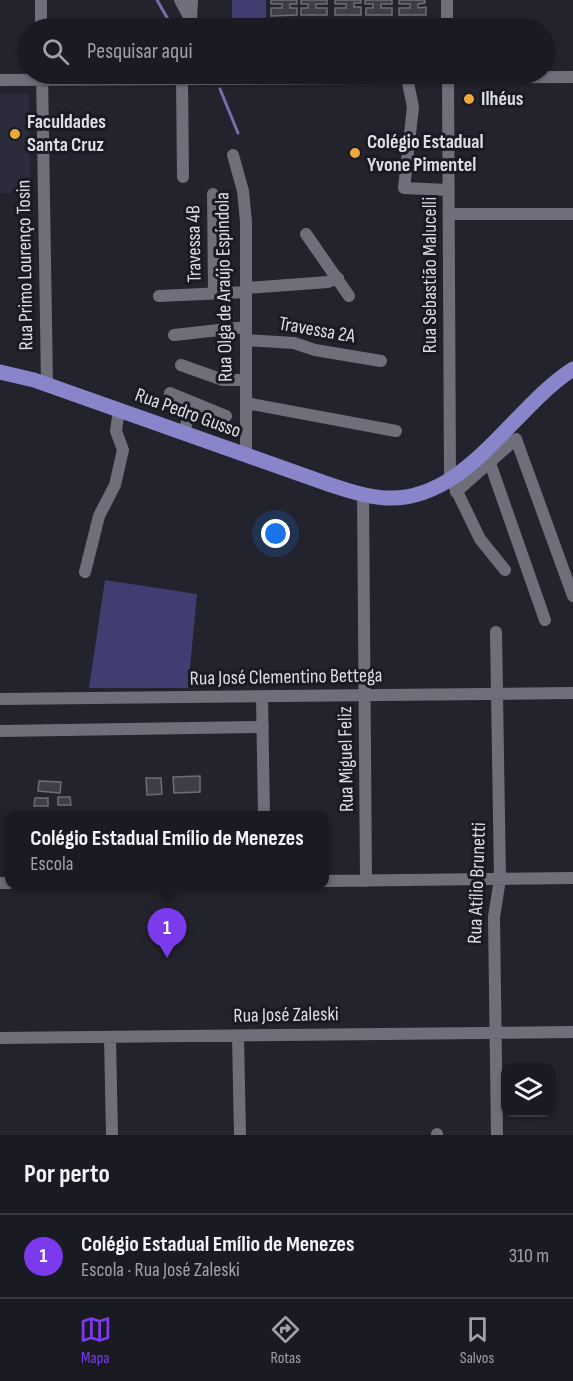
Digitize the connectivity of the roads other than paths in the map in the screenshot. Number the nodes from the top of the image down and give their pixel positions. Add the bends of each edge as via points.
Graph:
1 (41, 0) edge
2 (180, 0) edge
3 (192, 0) edge
4 (447, 0) edge
5 (41, 18) edge
6 (189, 18) edge
7 (193, 18) edge
8 (447, 18) edge
9 (555, 77) edge
10 (573, 77) edge
11 (18, 78) edge
12 (0, 80) edge
13 (42, 84) edge
14 (182, 84) edge
15 (408, 84) edge
16 (448, 84) edge
17 (233, 155) dead end
18 (183, 177) dead end
19 (448, 190) junction
20 (213, 194) dead end
21 (449, 214) junction
22 (573, 214) edge
23 (306, 234) dead end
24 (338, 278) junction
25 (246, 290) junction
26 (214, 293) junction
27 (159, 296) dead end
28 (349, 296) dead end
29 (246, 327) junction
30 (174, 335) dead end
31 (246, 340) junction
32 (381, 361) dead end
33 (181, 365) dead end
34 (573, 369) edge
35 (0, 372) edge
36 (246, 380) junction
37 (47, 384) junction
38 (170, 393) dead end
39 (194, 403) junction
40 (246, 403) junction
41 (119, 410) junction
42 (226, 416) dead end
43 (396, 431) dead end
44 (183, 433) junction
45 (512, 434) junction
46 (246, 455) junction
47 (490, 462) junction
48 (453, 484) junction
49 (363, 493) junction
50 (505, 570) dead end
51 (85, 572) dead end
52 (573, 596) edge
53 (545, 620) dead end
54 (496, 632) dead end
55 (573, 693) edge
56 (497, 694) junction
57 (364, 696) junction
58 (262, 697) junction
59 (0, 699) edge
60 (263, 727) junction
61 (0, 731) edge
62 (264, 811) edge
63 (573, 878) edge
64 (500, 879) junction
65 (329, 881) edge
66 (366, 881) junction
67 (573, 1032) edge
68 (496, 1033) junction
69 (238, 1036) junction
70 (110, 1037) junction
71 (0, 1038) edge
72 (112, 1135) edge
73 (240, 1135) edge
74 (497, 1135) edge

1 - 5 street
2 - 6 street
3 - 7 street
4 - 8 street
9 - 10 street
11 - 12 street
13 - 37 street, Rua Primo Lourenço Tosin
14 - 18 street
15 - 19 street via 413,106 404,188
16 - 19 street, Rua Sebastião Malucelli
17 - 25 street, Rua Olga de Araújo Espíndola via 245,206
19 - 21 street, Rua Sebastião Malucelli
20 - 26 street, Travessa 4B
21 - 22 street
21 - 48 street, Rua Sebastião Malucelli
23 - 24 street
24 - 25 street
24 - 28 street
25 - 26 street
25 - 29 street, Rua Olga de Araújo Espíndola
26 - 27 street
29 - 30 street
29 - 31 street, Rua Olga de Araújo Espíndola
31 - 32 street, Travessa 2A via 298,344
31 - 36 street, Rua Olga de Araújo Espíndola
33 - 36 street via 224,380
34 - 45 main road, Rua Pedro Gusso via 547,388
35 - 37 main road, Rua Pedro Gusso
36 - 40 street, Rua Olga de Araújo Espíndola
37 - 41 main road, Rua Pedro Gusso
38 - 39 street
39 - 42 street
39 - 44 street
40 - 43 street
40 - 46 street, Rua Olga de Araújo Espíndola
41 - 44 main road, Rua Pedro Gusso
41 - 51 street via 116,431 123,450 115,485 99,516
44 - 46 main road, Rua Pedro Gusso
45 - 47 street
45 - 48 main road, Rua Pedro Gusso via 475,460
45 - 52 street
46 - 49 main road, Rua Pedro Gusso
47 - 48 street
47 - 53 street
48 - 49 main road, Rua Pedro Gusso
48 - 50 street via 480,539
49 - 57 street, Rua Miguel Feliz
54 - 56 street, Rua Atílio Brunetti
55 - 56 street, Rua José Clementino Bettega
56 - 57 street, Rua José Clementino Bettega
56 - 64 street, Rua Atílio Brunetti
57 - 58 street, Rua José Clementino Bettega
57 - 66 street, Rua Miguel Feliz
58 - 59 street, Rua José Clementino Bettega
58 - 60 street
60 - 61 street
60 - 62 street
63 - 64 street
64 - 66 street
64 - 68 street, Rua Atílio Brunetti via 494,917
65 - 66 street
67 - 68 street, Rua José Zaleski
68 - 69 street, Rua José Zaleski
68 - 74 street, Rua Atílio Brunetti
69 - 70 street, Rua José Zaleski
69 - 73 street
70 - 71 street, Rua José Zaleski
70 - 72 street

